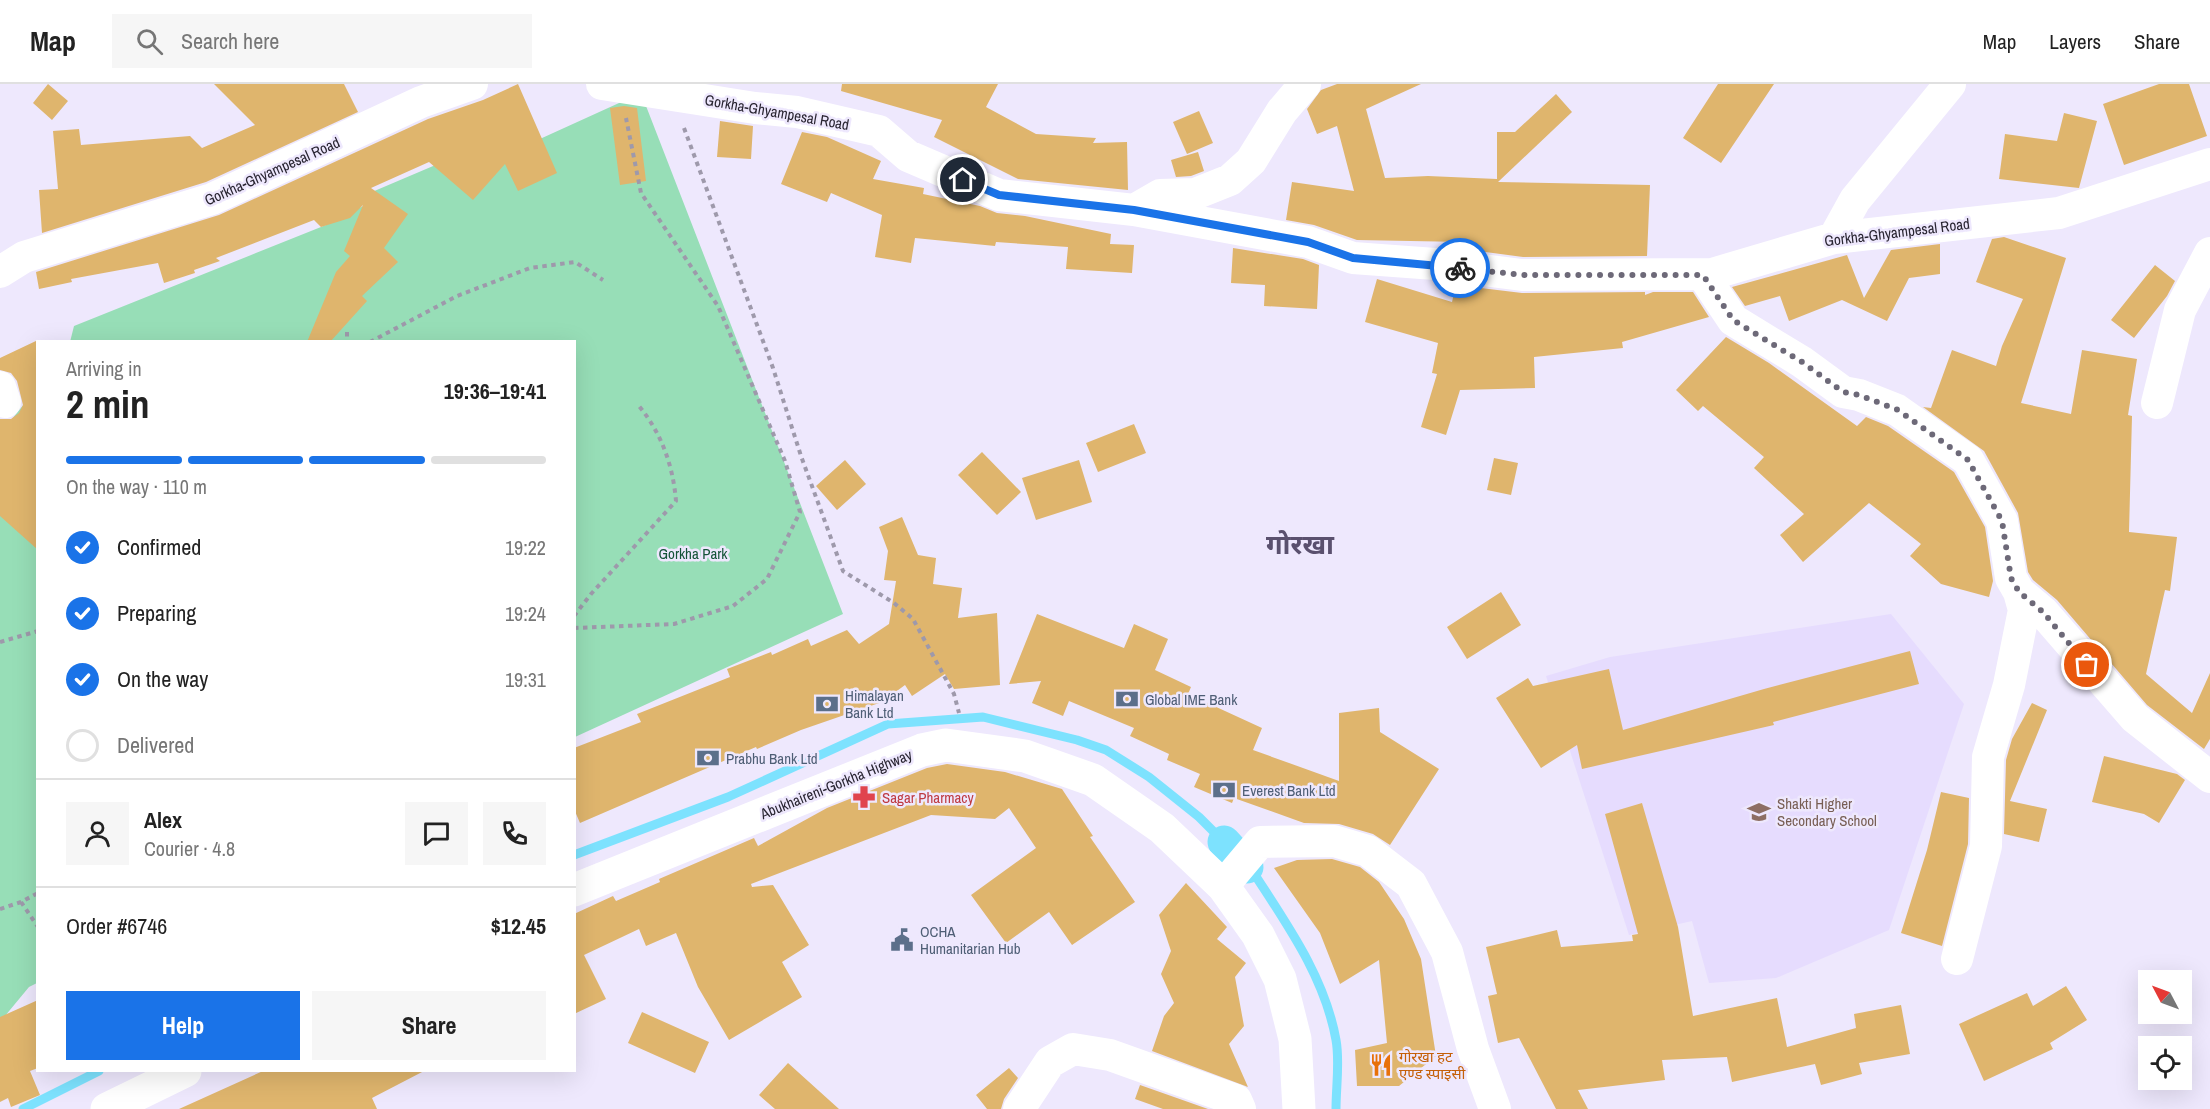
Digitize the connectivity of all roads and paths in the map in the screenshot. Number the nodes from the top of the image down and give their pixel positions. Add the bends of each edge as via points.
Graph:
1 (472, 84) edge
2 (1305, 84) edge
3 (1950, 84) edge
4 (605, 85) edge
5 (420, 93) edge
6 (670, 93) junction
7 (2210, 164) edge
8 (1134, 210) junction
9 (1834, 238) junction
10 (2210, 253) edge
11 (0, 272) edge
12 (1703, 275) junction
13 (603, 280) dead end
14 (347, 332) dead end
15 (347, 340) edge
16 (374, 340) edge
17 (2157, 403) dead end
18 (639, 406) dead end
19 (2019, 592) junction
20 (576, 613) edge
21 (576, 628) edge
22 (36, 632) edge
23 (0, 642) edge
24 (968, 748) junction
25 (2210, 777) edge
26 (1223, 886) junction
27 (576, 889) edge
28 (36, 894) edge
29 (21, 902) junction
30 (0, 909) edge
31 (36, 924) edge
32 (1957, 959) dead end
33 (183, 1072) edge
34 (107, 1109) edge
35 (1019, 1109) edge
36 (1240, 1109) edge
37 (1299, 1109) edge
38 (1495, 1109) edge

1 - 5 street, Gorkha-Ghyampesal Road
2 - 8 street via 1282,111 1251,161 1230,180 1195,194 1160,195
3 - 9 street via 1855,200
4 - 6 street, Gorkha-Ghyampesal Road
4 - 21 path via 621,94 641,193 718,306 785,460 800,512 767,579 733,606 674,624
5 - 11 street, Gorkha-Ghyampesal Road via 229,192 24,257
6 - 8 street, Gorkha-Ghyampesal Road via 797,112 879,132 908,156 999,195
6 - 24 path via 773,368 843,571 913,619 954,693
7 - 9 street, Gorkha-Ghyampesal Road via 2059,213
8 - 12 street, Gorkha-Ghyampesal Road via 1308,242 1353,258 1522,275
9 - 12 street, Gorkha-Ghyampesal Road
10 - 17 street via 2180,310
12 - 19 street via 1733,320 1843,392 1898,410 1968,460 2002,521 2011,578
13 - 16 path via 575,262 530,267 457,296
14 - 15 path
18 - 20 path via 653,423 666,454 674,475 676,501
19 - 25 street via 2043,612 2135,718
19 - 32 street via 2024,610 2009,685 1988,757 1986,846
22 - 23 path
24 - 26 main road, Abukhaireni-Gorkha Highway via 1025,756 1093,780 1162,828
24 - 27 main road, Abukhaireni-Gorkha Highway via 946,745 922,750
26 - 37 main road, Abukhaireni-Gorkha Highway via 1258,935 1280,979 1295,1039
26 - 38 street via 1260,842 1334,840 1368,851 1411,884 1447,952 1473,1049
28 - 29 path
29 - 30 path
29 - 31 path
33 - 34 main road
35 - 36 street via 1050,1062 1073,1049 1110,1054 1236,1100

